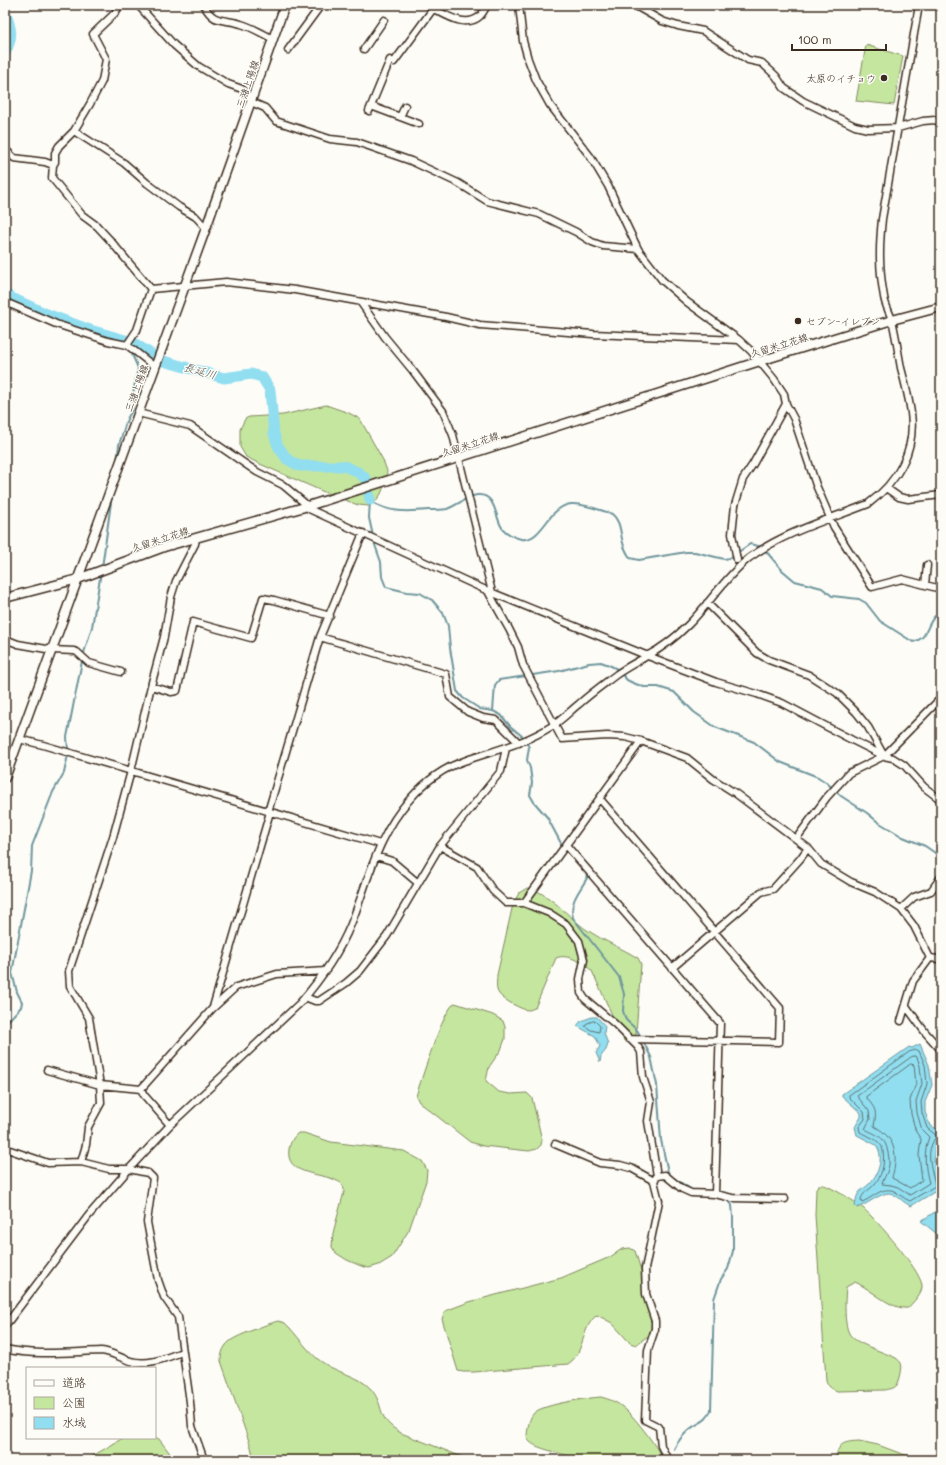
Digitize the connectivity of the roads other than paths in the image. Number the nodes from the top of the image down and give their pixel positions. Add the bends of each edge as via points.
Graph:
1 (120, 5) edge
2 (138, 5) edge
3 (204, 5) edge
4 (285, 5) edge
5 (320, 5) edge
6 (487, 5) edge
7 (519, 5) edge
8 (634, 5) edge
9 (919, 5) edge
10 (431, 7) edge
11 (384, 20) dead end
12 (273, 39) junction
13 (364, 49) dead end
14 (288, 50) dead end
15 (251, 101) junction
16 (405, 106) dead end
17 (400, 117) junction
18 (941, 123) edge
19 (419, 124) dead end
20 (898, 128) junction
21 (74, 131) junction
22 (5, 149) edge
23 (53, 165) junction
24 (206, 228) junction
25 (638, 248) junction
26 (184, 286) junction
27 (151, 289) junction
28 (5, 302) edge
29 (361, 303) junction
30 (941, 307) edge
31 (892, 320) junction
32 (739, 340) junction
33 (127, 345) junction
34 (760, 361) junction
35 (154, 367) junction
36 (786, 404) junction
37 (138, 413) junction
38 (458, 459) junction
39 (886, 488) junction
40 (941, 495) edge
41 (308, 506) junction
42 (830, 519) junction
43 (362, 533) junction
44 (196, 538) junction
45 (737, 560) dead end
46 (927, 565) dead end
47 (78, 579) junction
48 (925, 584) junction
49 (941, 589) edge
50 (490, 591) junction
51 (5, 598) edge
52 (707, 603) junction
53 (330, 616) junction
54 (320, 637) junction
55 (5, 639) edge
56 (52, 650) junction
57 (648, 656) junction
58 (121, 672) dead end
59 (151, 686) junction
60 (941, 698) edge
61 (554, 725) junction
62 (19, 739) junction
63 (641, 741) junction
64 (520, 742) junction
65 (506, 748) junction
66 (884, 756) junction
67 (131, 771) junction
68 (5, 778) edge
69 (600, 799) junction
70 (941, 800) edge
71 (269, 812) junction
72 (796, 839) junction
73 (380, 844) junction
74 (566, 845) junction
75 (440, 846) junction
76 (808, 848) junction
77 (376, 856) junction
78 (941, 877) edge
79 (418, 883) junction
80 (524, 903) junction
81 (901, 909) junction
82 (714, 931) junction
83 (941, 957) edge
84 (930, 958) junction
85 (672, 968) junction
86 (326, 971) junction
87 (305, 997) junction
88 (906, 1006) junction
89 (212, 1009) junction
90 (901, 1021) dead end
91 (629, 1039) junction
92 (720, 1041) junction
93 (941, 1050) edge
94 (47, 1070) dead end
95 (100, 1086) junction
96 (141, 1089) junction
97 (170, 1125) junction
98 (555, 1144) dead end
99 (5, 1150) edge
100 (81, 1162) junction
101 (129, 1169) junction
102 (656, 1179) junction
103 (714, 1194) junction
104 (785, 1199) dead end
105 (5, 1326) edge
106 (5, 1349) edge
107 (182, 1352) junction
108 (204, 1460) edge
109 (668, 1460) edge

1 - 21 street via 93,34 106,59 102,81
2 - 15 street via 174,45 198,66 242,90
3 - 12 street via 209,15 217,19 241,24
4 - 12 main road, 三潴上陽線
5 - 14 street
6 - 10 street via 481,16 473,21 459,21
7 - 25 street via 523,41 536,80 550,105 590,156 608,186
8 - 20 street via 662,21 703,31 748,60 762,64 776,76 784,88 803,101 854,126 868,129
9 - 20 street
10 - 17 street via 392,61 370,109
11 - 13 street
12 - 15 main road, 三潴上陽線
15 - 24 main road, 三潴上陽線
15 - 25 street via 265,108 276,121 330,139 357,142 411,161 487,201 539,214 592,242 603,246
16 - 17 street
17 - 19 street
18 - 20 street via 935,120 923,121
20 - 31 street via 879,247 884,300
21 - 23 street via 59,146
21 - 24 street via 124,163 147,183 196,217
22 - 23 street via 14,158
23 - 27 street via 52,178 56,184 82,215 110,239
24 - 26 main road, 三潴上陽線
25 - 32 street via 662,280
26 - 27 street
26 - 29 street via 226,282 295,290
26 - 35 main road, 三潴上陽線
27 - 33 street via 137,330
28 - 33 street via 56,324
29 - 32 street via 480,325 593,334
29 - 38 street via 443,411 453,435
30 - 31 main road, 久留米立花線
31 - 34 main road, 久留米立花線
31 - 39 street via 912,426 906,457 896,478
32 - 34 street
33 - 35 street
34 - 36 street via 784,394
34 - 38 main road, 久留米立花線
35 - 37 main road, 三潴上陽線
36 - 42 street via 794,419
36 - 45 street via 743,479 735,505 732,534
37 - 41 street via 190,426 257,472 282,485
37 - 47 main road, 三潴上陽線
38 - 41 main road, 久留米立花線
38 - 50 street
39 - 40 street via 899,497 908,499
39 - 42 street via 868,504
41 - 43 street via 309,509
41 - 44 main road, 久留米立花線
42 - 48 street via 872,587 902,579
42 - 52 street via 781,538 748,559
43 - 50 street
43 - 53 street
44 - 47 main road, 久留米立花線 via 164,547
44 - 59 street via 172,592 164,637
46 - 48 street
47 - 51 main road, 久留米立花線
47 - 56 main road, 三潴上陽線
48 - 49 street
50 - 57 street
50 - 61 street via 494,604 518,647 523,665
52 - 57 street via 688,625
52 - 66 street via 757,653 808,675 836,693 868,727
53 - 54 street
53 - 59 street via 263,598 251,638 193,622 177,691 171,692
54 - 64 street via 446,674 450,697 468,712 496,720
54 - 71 street
55 - 56 street
56 - 58 street via 74,651 89,663
56 - 62 main road, 三潴上陽線
57 - 61 street via 628,666
57 - 66 street via 782,704
59 - 67 street
60 - 66 street
61 - 63 street via 562,739 607,736
61 - 64 street
62 - 67 street
62 - 68 main road, 三潴上陽線
63 - 69 street
63 - 72 street via 688,758
64 - 65 street
65 - 73 street via 462,762 430,780 410,799
65 - 75 street via 501,771
66 - 70 street via 904,765 924,787
66 - 72 street via 849,773 827,797
67 - 71 street
67 - 95 street via 113,837 70,971 70,986 89,1018
69 - 74 street
69 - 82 street
71 - 73 street
71 - 89 street
72 - 76 street
73 - 77 street
74 - 80 street
74 - 85 street
75 - 79 street
75 - 80 street via 477,867 493,891 506,903
76 - 81 street via 821,864
76 - 82 street via 773,889 761,892
77 - 79 street via 392,861
77 - 86 street via 351,926
78 - 81 street via 931,891 914,897
79 - 87 street via 387,936 360,971 319,1000
80 - 91 street via 549,913 566,924 579,941 584,960 580,979 581,993
81 - 84 street via 914,926
82 - 85 street
82 - 92 street via 780,1008 779,1042
83 - 84 street
84 - 88 street via 913,981
85 - 92 street via 720,1023
86 - 87 street
86 - 89 street via 277,974 236,987
87 - 97 street
88 - 90 street
88 - 93 street
89 - 96 street
91 - 92 street
91 - 102 street via 641,1052 643,1076 651,1102 648,1121
92 - 103 street
94 - 95 street
95 - 96 street
95 - 100 street via 101,1103 88,1127
96 - 97 street
97 - 101 street
98 - 102 street via 600,1163 620,1164
99 - 100 street via 48,1163
100 - 101 street via 109,1169
101 - 105 street via 89,1215
101 - 107 street via 148,1173 153,1178 147,1222 158,1280 164,1297 178,1317
102 - 103 street via 665,1175 691,1193
102 - 109 street via 659,1201 645,1269 646,1294 655,1321 648,1350 645,1420 659,1427 661,1446
103 - 104 street via 732,1198
106 - 107 street via 42,1353 101,1351 132,1362 144,1363
107 - 108 street via 192,1426

